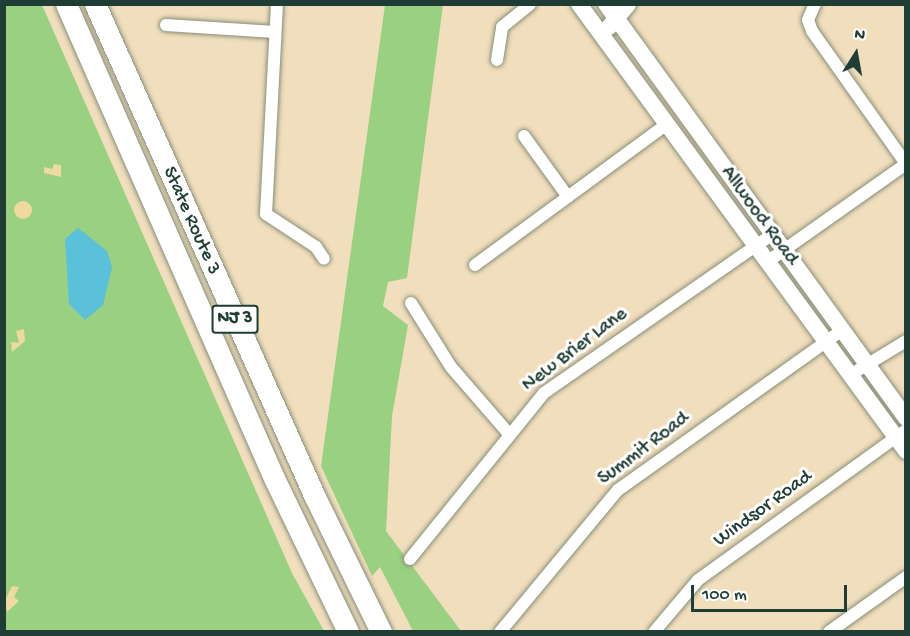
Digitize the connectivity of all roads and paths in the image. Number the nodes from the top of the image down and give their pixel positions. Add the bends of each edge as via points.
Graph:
1 (54, 4) edge
2 (66, 4) edge
3 (95, 4) edge
4 (277, 4) edge
5 (530, 4) edge
6 (579, 4) edge
7 (628, 4) edge
8 (814, 4) edge
9 (611, 11) edge
10 (166, 25) dead end
11 (275, 32) junction
12 (602, 35) junction
13 (497, 60) dead end
14 (666, 124) junction
15 (524, 136) dead end
16 (906, 164) edge
17 (568, 197) junction
18 (159, 217) junction
19 (772, 234) junction
20 (756, 247) junction
21 (784, 250) junction
22 (324, 259) dead end
23 (767, 262) junction
24 (475, 265) dead end
25 (411, 303) dead end
26 (842, 330) junction
27 (906, 341) edge
28 (826, 342) junction
29 (867, 364) junction
30 (850, 375) junction
31 (906, 418) edge
32 (900, 433) edge
33 (509, 434) junction
34 (906, 452) edge
35 (410, 559) dead end
36 (906, 577) edge
37 (348, 632) edge
38 (381, 632) edge
39 (500, 632) edge
40 (654, 632) edge
41 (829, 632) edge

1 - 18 highway
2 - 18 highway, State Route 3 / NJ 3
3 - 38 highway, State Route 3 / NJ 3 via 306,478
4 - 11 street
5 - 13 street via 502,27
6 - 12 main road, Allwood Road
7 - 9 main road
8 - 16 street via 808,20 812,31
9 - 12 main road
9 - 19 main road, Allwood Road
10 - 11 street
11 - 22 street via 266,214 316,246
12 - 14 main road, Allwood Road
14 - 17 street
14 - 20 main road, Allwood Road
15 - 17 street
16 - 21 street
17 - 24 street
18 - 37 highway, State Route 3 / NJ 3
19 - 20 street, New Brier Lane
19 - 21 main road, Allwood Road
20 - 23 main road, Allwood Road
20 - 33 street, New Brier Lane via 544,393
21 - 23 street
21 - 26 main road, Allwood Road
23 - 28 main road, Allwood Road
25 - 33 street via 451,367
26 - 28 street, Summit Road
26 - 29 main road, Allwood Road
27 - 29 street
28 - 30 main road, Allwood Road
28 - 39 street, Summit Road via 618,490
29 - 30 street
29 - 31 main road, Allwood Road
30 - 32 main road, Allwood Road
32 - 34 main road, Allwood Road
32 - 40 street, Windsor Road via 698,580
33 - 35 street, New Brier Lane
36 - 41 street

